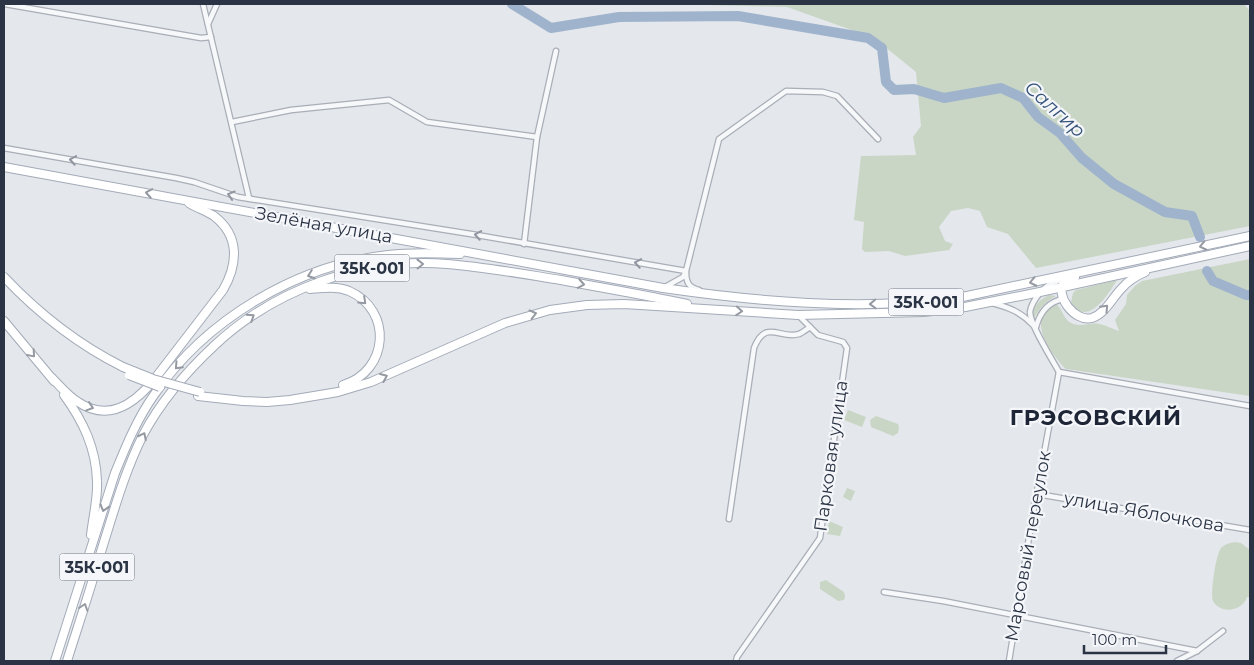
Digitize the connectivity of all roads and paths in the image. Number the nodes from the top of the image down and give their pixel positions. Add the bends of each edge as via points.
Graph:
1 (5, 4) edge
2 (203, 4) edge
3 (217, 4) edge
4 (208, 24) junction
5 (211, 37) junction
6 (556, 50) dead end
7 (232, 122) junction
8 (537, 137) junction
9 (878, 139) dead end
10 (4, 148) edge
11 (4, 167) edge
12 (250, 198) junction
13 (180, 199) junction
14 (1250, 236) edge
15 (524, 244) junction
16 (1250, 246) edge
17 (479, 255) junction
18 (1115, 265) junction
19 (1156, 267) junction
20 (686, 274) junction
21 (4, 277) edge
22 (1074, 277) junction
23 (4, 284) edge
24 (663, 288) junction
25 (1061, 288) junction
26 (301, 290) junction
27 (1040, 292) junction
28 (1063, 299) junction
29 (989, 302) junction
30 (797, 303) junction
31 (711, 309) junction
32 (798, 314) junction
33 (4, 320) edge
34 (810, 327) junction
35 (1035, 328) junction
36 (123, 370) junction
37 (1059, 372) junction
38 (52, 378) junction
39 (199, 394) junction
40 (1250, 406) edge
41 (1037, 494) junction
42 (729, 519) dead end
43 (1250, 530) edge
44 (89, 554) junction
45 (884, 592) dead end
46 (1016, 616) junction
47 (1223, 631) dead end
48 (1197, 651) junction
49 (68, 659) edge
50 (55, 661) edge
51 (736, 661) edge
52 (1009, 661) edge
53 (1177, 661) edge

1 - 5 street via 201,38
2 - 4 street
3 - 4 street
4 - 5 street
5 - 7 street
6 - 8 street
7 - 8 street via 291,110 389,100 428,122
7 - 12 street
8 - 15 street
9 - 20 street via 837,96 823,92 786,91 719,139
12 -> 10 street via 176,178
13 -> 11 main road, Зелёная улица / 35К-001
15 -> 12 street
13 - 17 main road, Зелёная улица / 35К-001
38 -> 13 main road via 84,405 106,410 126,406 144,392 223,290 234,262 229,234 214,217
14 -> 18 main road, 35К-001
20 -> 15 street
16 - 19 main road, 35К-001
17 - 24 main road, Зелёная улица / 35К-001
17 -> 44 main road via 407,253 332,267 281,287 215,330 166,378 143,412 115,473
18 - 22 main road
18 -> 30 main road, 35К-001 via 953,299 857,305
19 - 25 main road, 35К-001
28 -> 19 main road via 1080,318 1094,317 1106,309 1127,283
20 - 24 street
20 - 30 street via 686,282 696,289
21 - 36 main road via 71,338
22 - 25 main road
22 - 27 street via 1056,281
23 - 36 main road via 69,341 95,358
24 - 30 main road, Зелёная улица / 35К-001
25 - 27 main road, 35К-001
25 - 28 main road
26 -> 31 main road, 35К-001 via 364,270 408,264 446,264 521,273
26 -> 39 main road via 344,289 367,304 378,323 380,341 378,354 368,371 348,384 290,396
49 -> 26 main road, 35К-001 via 129,467 158,411 178,383 223,338 263,309
27 - 29 main road, 35К-001
27 - 35 street via 1030,311
28 - 35 street via 1047,306
29 - 32 main road, 35К-001 via 924,312
29 - 35 street via 1012,309 1027,318
31 -> 32 main road, 35К-001
39 -> 31 main road via 267,402 338,392 371,382 498,326 550,310 624,304
32 - 34 street, Парковая улица
33 -> 38 main road
34 - 42 street via 798,334 770,332 758,338
34 - 51 street, Парковая улица via 818,335 843,342 847,348 820,538
35 - 37 street
36 - 39 main road, bridge
37 - 40 street
37 - 41 street, Марсовый переулок
38 - 44 main road via 76,411 95,456 97,482
41 - 43 street, улица Яблочкова
41 - 46 street, Марсовый переулок
44 - 50 main road
45 - 46 street
46 - 48 street
46 - 52 street, Марсовый переулок
47 - 48 street
48 - 53 street

